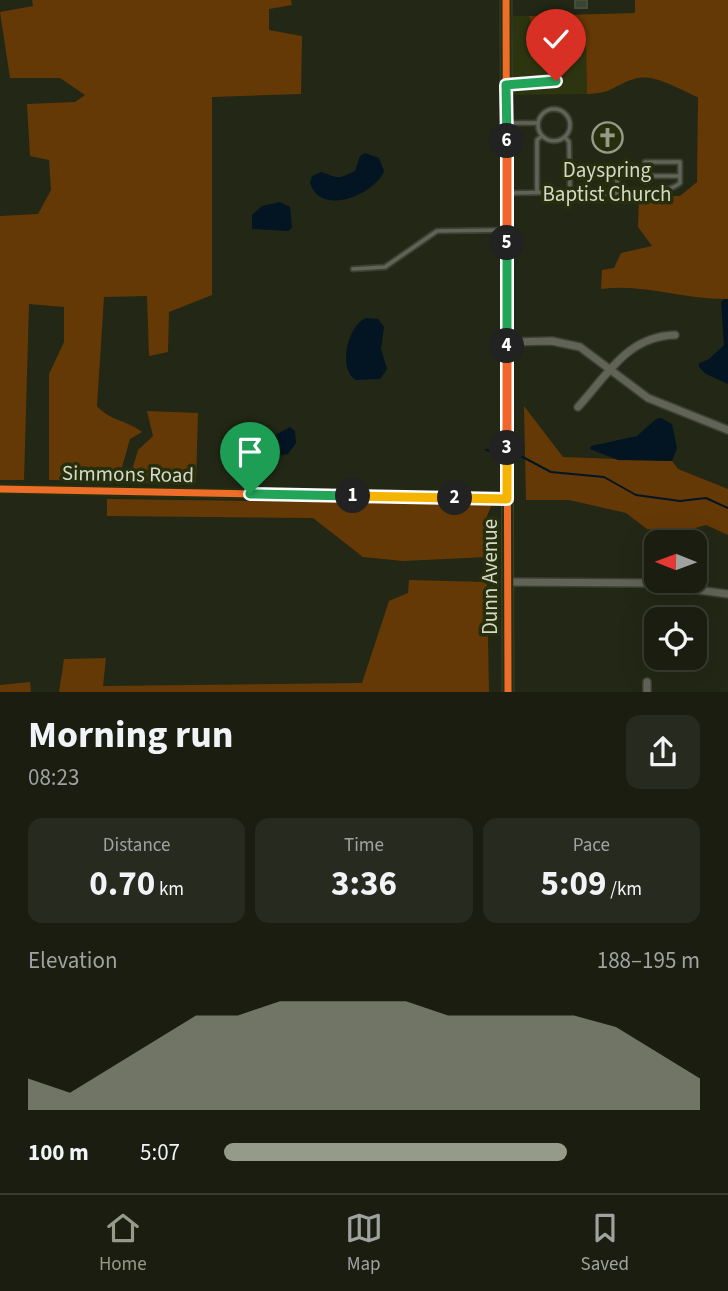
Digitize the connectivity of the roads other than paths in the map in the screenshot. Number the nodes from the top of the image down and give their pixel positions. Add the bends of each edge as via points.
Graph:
1 (506, 0) edge
2 (556, 81) dead end
3 (506, 85) junction
4 (507, 123) junction
5 (538, 123) junction
6 (542, 136) junction
7 (565, 137) junction
8 (645, 176) junction
9 (680, 176) junction
10 (537, 192) junction
11 (570, 192) junction
12 (617, 192) junction
13 (507, 193) junction
14 (507, 230) junction
15 (352, 269) dead end
16 (675, 335) dead end
17 (507, 342) junction
18 (611, 370) junction
19 (578, 407) dead end
20 (728, 430) edge
21 (0, 489) edge
22 (507, 499) junction
23 (508, 582) junction
24 (728, 594) edge
25 (647, 682) dead end
26 (508, 692) edge
27 (647, 692) edge

1 - 3 main road, Dunn Avenue
2 - 3 lane
3 - 4 main road, Dunn Avenue
4 - 5 lane
4 - 13 main road, Dunn Avenue
5 - 6 lane
5 - 7 lane via 543,113 559,109 570,122
6 - 7 lane via 556,142
6 - 10 lane via 537,141
7 - 11 lane via 569,142
8 - 9 lane
8 - 9 lane via 645,162 680,162
8 - 12 lane via 617,176
9 - 12 lane via 680,183 669,192
10 - 11 lane
10 - 13 lane
11 - 12 lane
13 - 14 main road, Dunn Avenue
14 - 15 lane via 437,231 385,267
14 - 17 main road, Dunn Avenue
16 - 18 street via 644,340
17 - 18 street via 566,343
17 - 22 main road, Dunn Avenue
18 - 19 street
18 - 20 street via 648,398
21 - 22 street, Simmons Road
22 - 23 main road, Dunn Avenue
23 - 24 street via 646,583
23 - 26 main road, Dunn Avenue
25 - 27 street

